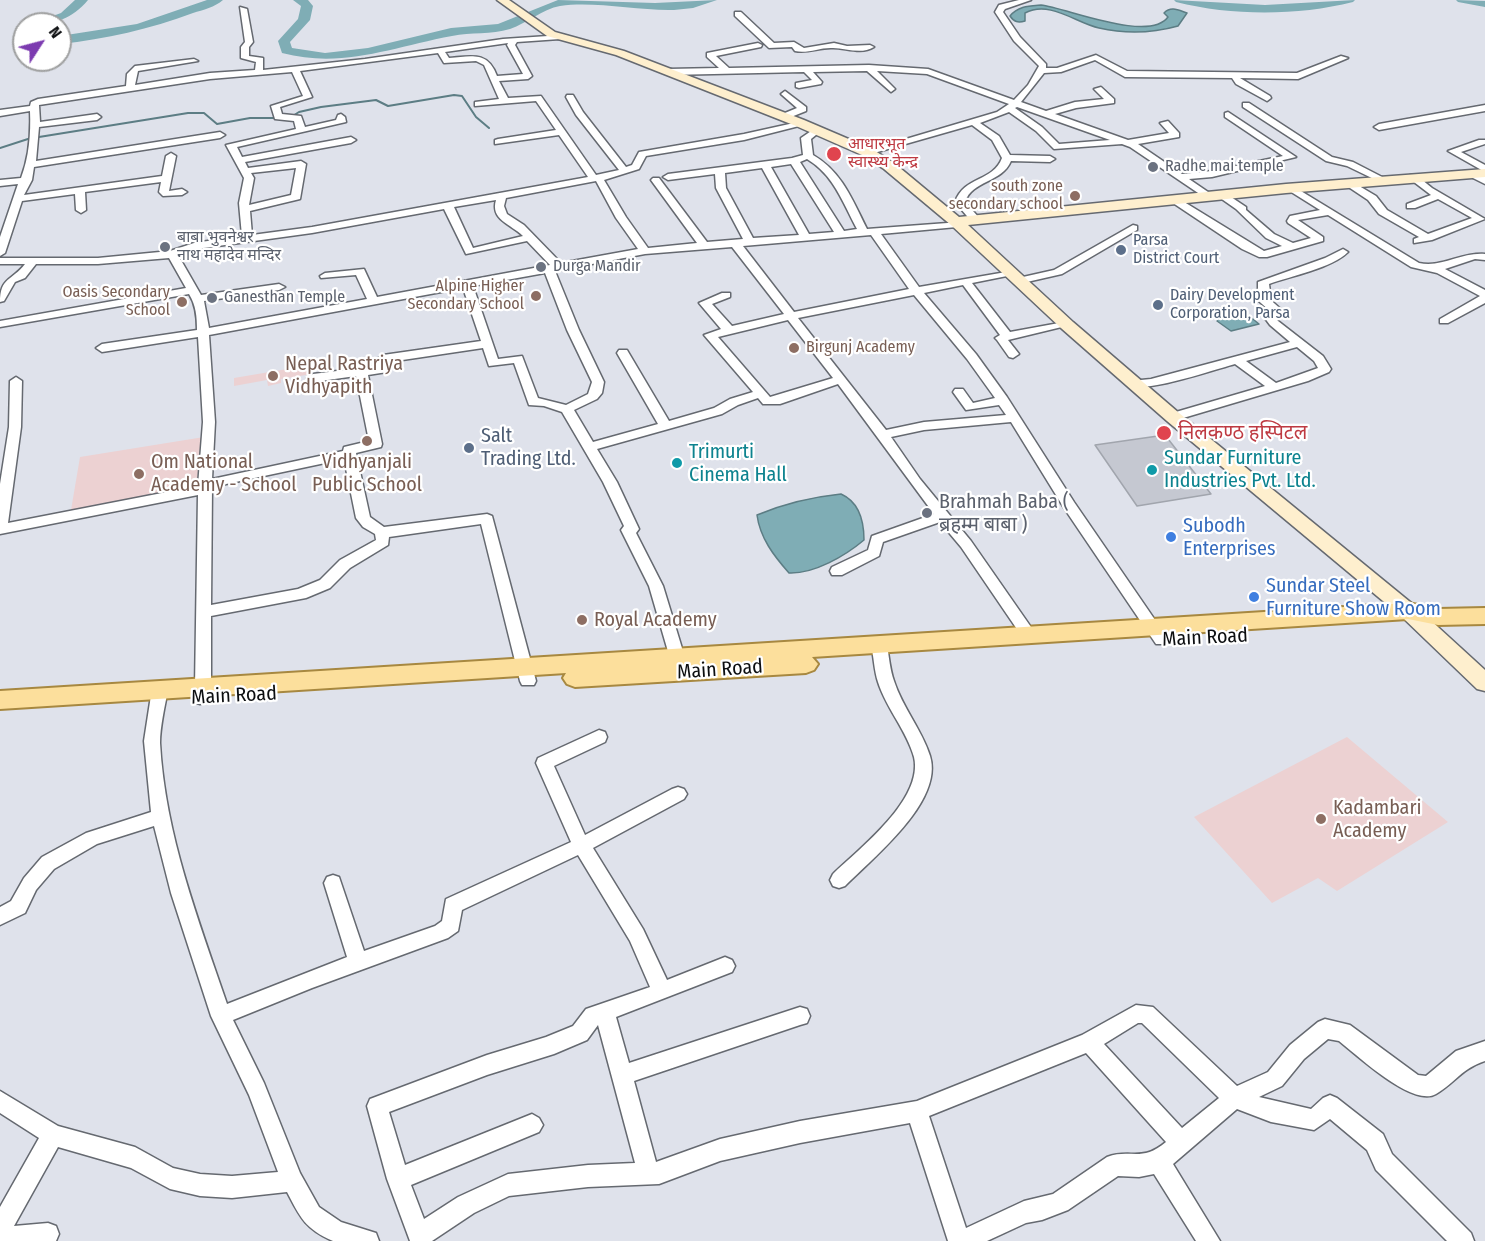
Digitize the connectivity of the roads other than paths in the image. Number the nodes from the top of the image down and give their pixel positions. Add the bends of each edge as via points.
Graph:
1 (502, 0) edge
2 (1027, 0) edge
3 (243, 9) dead end
4 (738, 14) dead end
5 (560, 37) junction
6 (515, 40) junction
7 (758, 45) dead end
8 (870, 47) dead end
9 (440, 50) junction
10 (1344, 58) dead end
11 (194, 61) dead end
12 (869, 68) junction
13 (295, 69) junction
14 (806, 69) junction
15 (726, 70) junction
16 (163, 71) dead end
17 (1041, 71) junction
18 (668, 72) junction
19 (259, 73) junction
20 (131, 75) junction
21 (1234, 75) junction
22 (495, 79) junction
23 (799, 85) dead end
24 (130, 89) junction
25 (891, 89) dead end
26 (1098, 89) dead end
27 (785, 94) dead end
28 (570, 97) dead end
29 (1267, 98) dead end
30 (504, 100) junction
31 (478, 104) dead end
32 (1245, 105) dead end
33 (1012, 106) junction
34 (35, 108) junction
35 (1485, 108) edge
36 (1473, 110) junction
37 (0, 113) edge
38 (1046, 114) junction
39 (1228, 115) dead end
40 (97, 117) dead end
41 (341, 117) dead end
42 (783, 117) junction
43 (1485, 118) edge
44 (972, 121) junction
45 (800, 123) junction
46 (1165, 123) dead end
47 (35, 125) junction
48 (1379, 127) dead end
49 (301, 130) junction
50 (817, 130) junction
51 (561, 132) junction
52 (220, 135) dead end
53 (351, 140) dead end
54 (1482, 141) dead end
55 (498, 142) dead end
56 (1123, 143) junction
57 (867, 152) junction
58 (171, 156) dead end
59 (811, 158) junction
60 (1008, 158) junction
61 (1050, 159) dead end
62 (241, 160) junction
63 (795, 163) junction
64 (29, 165) junction
65 (765, 165) junction
66 (720, 170) junction
67 (246, 171) junction
68 (625, 172) junction
69 (1212, 174) junction
70 (1482, 174) edge
71 (668, 177) dead end
72 (1181, 177) junction
73 (1413, 177) junction
74 (166, 178) junction
75 (596, 178) junction
76 (1382, 179) junction
77 (27, 180) junction
78 (656, 180) dead end
79 (1347, 182) junction
80 (0, 183) edge
81 (1291, 188) junction
82 (80, 191) junction
83 (182, 192) dead end
84 (1235, 193) junction
85 (502, 195) junction
86 (1214, 195) junction
87 (1440, 195) junction
88 (17, 199) junction
89 (1172, 199) junction
90 (448, 206) junction
91 (1411, 206) dead end
92 (244, 208) junction
93 (81, 210) dead end
94 (1328, 212) junction
95 (976, 220) junction
96 (956, 223) junction
97 (1134, 228) dead end
98 (869, 232) junction
99 (840, 234) junction
100 (530, 237) junction
101 (806, 237) junction
102 (247, 239) junction
103 (750, 242) junction
104 (735, 243) junction
105 (1326, 243) junction
106 (704, 246) junction
107 (1292, 248) junction
108 (645, 251) junction
109 (0, 254) edge
110 (172, 254) junction
111 (1485, 256) edge
112 (0, 261) edge
113 (32, 262) junction
114 (1436, 268) junction
115 (554, 269) junction
116 (325, 276) dead end
117 (1013, 277) junction
118 (964, 281) junction
119 (467, 285) junction
120 (279, 287) dead end
121 (915, 290) junction
122 (195, 294) junction
123 (726, 295) dead end
124 (1485, 296) edge
125 (0, 299) edge
126 (374, 302) junction
127 (789, 316) junction
128 (1444, 321) dead end
129 (1066, 323) junction
130 (0, 324) edge
131 (730, 330) junction
132 (203, 333) junction
133 (1007, 336) junction
134 (1298, 343) junction
135 (488, 344) junction
136 (102, 348) dead end
137 (623, 353) dead end
138 (1013, 354) dead end
139 (1237, 360) junction
140 (361, 372) junction
141 (314, 378) dead end
142 (839, 380) junction
143 (16, 381) dead end
144 (1135, 384) junction
145 (1274, 387) junction
146 (960, 392) dead end
147 (759, 394) junction
148 (1003, 400) junction
149 (567, 409) junction
150 (1173, 417) junction
151 (1015, 418) junction
152 (665, 425) junction
153 (883, 435) junction
154 (588, 447) junction
155 (350, 454) junction
156 (206, 486) junction
157 (942, 516) junction
158 (0, 529) edge
159 (382, 532) junction
160 (837, 571) dead end
161 (204, 612) junction
162 (1485, 616) edge
163 (1422, 617) junction
164 (1028, 634) junction
165 (1157, 634) junction
166 (881, 652) junction
167 (679, 664) junction
168 (526, 674) junction
169 (1485, 683) edge
170 (201, 693) junction
171 (159, 695) junction
172 (0, 700) edge
173 (0, 713) edge
174 (599, 737) dead end
175 (678, 794) dead end
176 (160, 817) junction
177 (581, 844) junction
178 (839, 880) dead end
179 (333, 883) dead end
180 (0, 917) edge
181 (358, 962) junction
182 (725, 966) dead end
183 (661, 992) junction
184 (604, 1012) junction
185 (221, 1016) junction
186 (800, 1016) dead end
187 (1089, 1042) junction
188 (1485, 1051) edge
189 (622, 1075) junction
190 (1234, 1098) junction
191 (0, 1101) edge
192 (917, 1111) junction
193 (532, 1125) dead end
194 (53, 1135) junction
195 (1181, 1143) junction
196 (1159, 1162) junction
197 (648, 1173) junction
198 (398, 1179) junction
199 (292, 1180) junction
200 (0, 1229) edge
201 (48, 1234) dead end
202 (420, 1238) edge
203 (0, 1239) edge
204 (368, 1241) edge
205 (961, 1241) edge
206 (1209, 1241) edge
207 (1463, 1241) edge

1 - 5 main road via 534,24
2 - 17 street via 1002,7 999,12 1017,39 1043,66
3 - 19 street via 249,42 245,58 260,60
4 - 8 street via 772,46 794,45 804,50 834,45 846,49
5 - 6 street
5 - 18 main road via 620,53
6 - 9 street
6 - 22 street via 511,45 528,76
7 - 15 street via 710,55
9 - 13 street
9 - 22 street via 447,61 479,57 488,64
10 - 21 street via 1298,76
11 - 20 street via 137,68
12 - 14 street
12 - 25 street
12 - 33 street via 928,72 975,87
13 - 19 street
13 - 49 street via 308,97 275,106 278,117 298,118
14 - 15 street
14 - 23 street via 818,82
15 - 18 street
16 - 20 street
17 - 21 street via 1058,70 1096,57 1125,74
17 - 33 street
18 - 42 main road
19 - 24 street via 210,76
20 - 24 street
21 - 29 street
22 - 30 street
24 - 34 street via 43,101 34,104
26 - 38 street via 1111,101 1075,105
27 - 42 street via 803,109
28 - 68 street
30 - 31 street
30 - 51 street via 538,98
32 - 76 street via 1329,159
33 - 38 street
33 - 44 street
33 - 56 street via 1057,147
34 - 37 street
34 - 47 street
35 - 36 street
36 - 43 street
36 - 48 street
38 - 56 street
39 - 69 street via 1291,157
40 - 47 street
41 - 49 street via 341,122
42 - 45 main road
44 - 57 street
44 - 60 street via 996,138
45 - 50 main road
45 - 68 street via 642,154 636,166
46 - 56 street via 1176,135
47 - 64 street
49 - 62 street via 231,145
50 - 57 main road
50 - 59 street via 807,138
51 - 55 street
51 - 75 street
52 - 64 street
53 - 62 street
54 - 70 street via 1452,151
56 - 72 street via 1141,150
57 - 96 main road
58 - 74 street
59 - 63 street
59 - 98 street via 834,176
60 - 61 street
60 - 95 street via 1003,170 966,189 961,196 960,202
62 - 67 street
63 - 65 street
63 - 99 street
64 - 77 street
65 - 66 street
65 - 101 street
66 - 71 street
66 - 103 street via 721,188
67 - 92 street via 249,178
67 - 92 street via 301,164 296,197
68 - 75 street
69 - 72 street
69 - 84 street
70 - 73 main road
72 - 86 street
73 - 76 main road
73 - 87 street
74 - 82 street
74 - 83 street via 165,193
75 - 85 street
75 - 108 street
76 - 79 main road
77 - 80 street
77 - 88 street
78 - 106 street
79 - 81 main road
79 - 87 street via 1423,240 1480,219
81 - 84 main road
81 - 94 street
82 - 88 street
82 - 93 street
84 - 86 main road
85 - 90 street
85 - 100 street via 502,216
86 - 89 main road
86 - 107 street via 1242,209 1270,236
87 - 91 street
88 - 109 street
89 - 95 main road
89 - 107 street via 1263,255
90 - 100 street via 470,252
90 - 102 street
92 - 102 street
94 - 105 street via 1292,221
94 - 114 street via 1415,265
95 - 96 main road
96 - 98 street
96 - 117 main road
97 - 117 street via 1058,272
98 - 99 street
98 - 121 street
99 - 101 street
100 - 115 street
101 - 103 street
102 - 110 street via 194,246
103 - 104 street
104 - 106 street
104 - 127 street
105 - 107 street
105 - 134 street via 1343,252 1263,282 1264,292 1259,296 1277,311 1270,317
106 - 108 street
108 - 115 street
110 - 113 street
110 - 122 street
111 - 114 street
112 - 113 street
113 - 125 street via 21,276 11,280
114 - 124 street
115 - 119 street
115 - 149 street via 573,330 599,390 596,396
116 - 126 street via 360,271
117 - 118 street
117 - 129 main road
118 - 121 street
118 - 133 street
119 - 126 street
119 - 135 street
120 - 122 street
121 - 127 street
121 - 148 street
122 - 130 street
122 - 132 street via 202,312
123 - 131 street via 705,303
124 - 128 street
126 - 132 street
127 - 131 street
127 - 142 street
129 - 133 street
129 - 144 main road
131 - 147 street via 710,335
132 - 136 street
132 - 156 street via 209,422
133 - 138 street via 1001,338
134 - 139 street
134 - 145 street via 1325,369
135 - 140 street via 382,359 383,369
135 - 149 street via 493,363 518,359 533,402
137 - 152 street
139 - 144 street
139 - 145 street
140 - 141 street
140 - 155 street via 376,444 349,450
142 - 147 street via 776,401
142 - 153 street
143 - 158 street via 15,427
144 - 150 main road
145 - 150 street
146 - 148 street via 970,407
147 - 152 street via 718,411
148 - 151 street
149 - 154 street
150 - 163 main road
151 - 153 street via 924,426
151 - 165 street
152 - 154 street
153 - 157 street
154 - 167 street via 610,482 656,586
155 - 156 street
155 - 159 street via 363,518
156 - 158 street
156 - 161 street
157 - 160 street via 878,539 874,553
157 - 164 street
159 - 161 street via 383,542 345,564 326,584 301,594
159 - 168 street via 487,519
161 - 170 street
162 - 163 main road, Main Road
163 - 165 main road, Main Road
163 - 169 main road
164 - 165 main road, Main Road
164 - 166 main road, Main Road
165 - 166 main road, Main Road via 1033,647
166 - 167 main road, Main Road
166 - 178 street via 886,682 922,756 924,771 917,795 900,819
167 - 168 main road, Main Road
168 - 170 main road, Main Road
170 - 171 main road, Main Road
171 - 172 main road, Main Road
171 - 173 main road, Main Road
171 - 176 street via 152,741
174 - 177 street via 544,763
175 - 177 street
176 - 180 street via 92,838 48,863 18,907
176 - 185 street via 180,893
177 - 181 street via 453,905 452,925 441,932
177 - 183 street via 631,923 652,963
179 - 181 street
181 - 185 street
182 - 183 street
183 - 184 street
184 - 189 street
184 - 198 street via 593,1016 580,1033 569,1038 376,1106
185 - 199 street via 257,1090
186 - 189 street
187 - 190 street via 1137,1014 1146,1014
187 - 192 street
187 - 195 street
188 - 190 street via 1463,1058 1429,1087 1414,1085 1343,1032 1325,1029 1297,1052 1275,1080
189 - 197 street
190 - 195 street
190 - 207 street via 1271,1112 1314,1120 1330,1105 1375,1142 1384,1162
191 - 194 street
192 - 197 street via 800,1132
192 - 205 street
193 - 198 street
194 - 199 street via 135,1158 170,1179 200,1185 263,1185
194 - 200 street
195 - 196 street
196 - 205 street via 1115,1165 1060,1202 1024,1212
196 - 206 street
197 - 202 street via 508,1185 466,1205
198 - 202 street
199 - 204 street via 311,1215 336,1231
201 - 203 street

